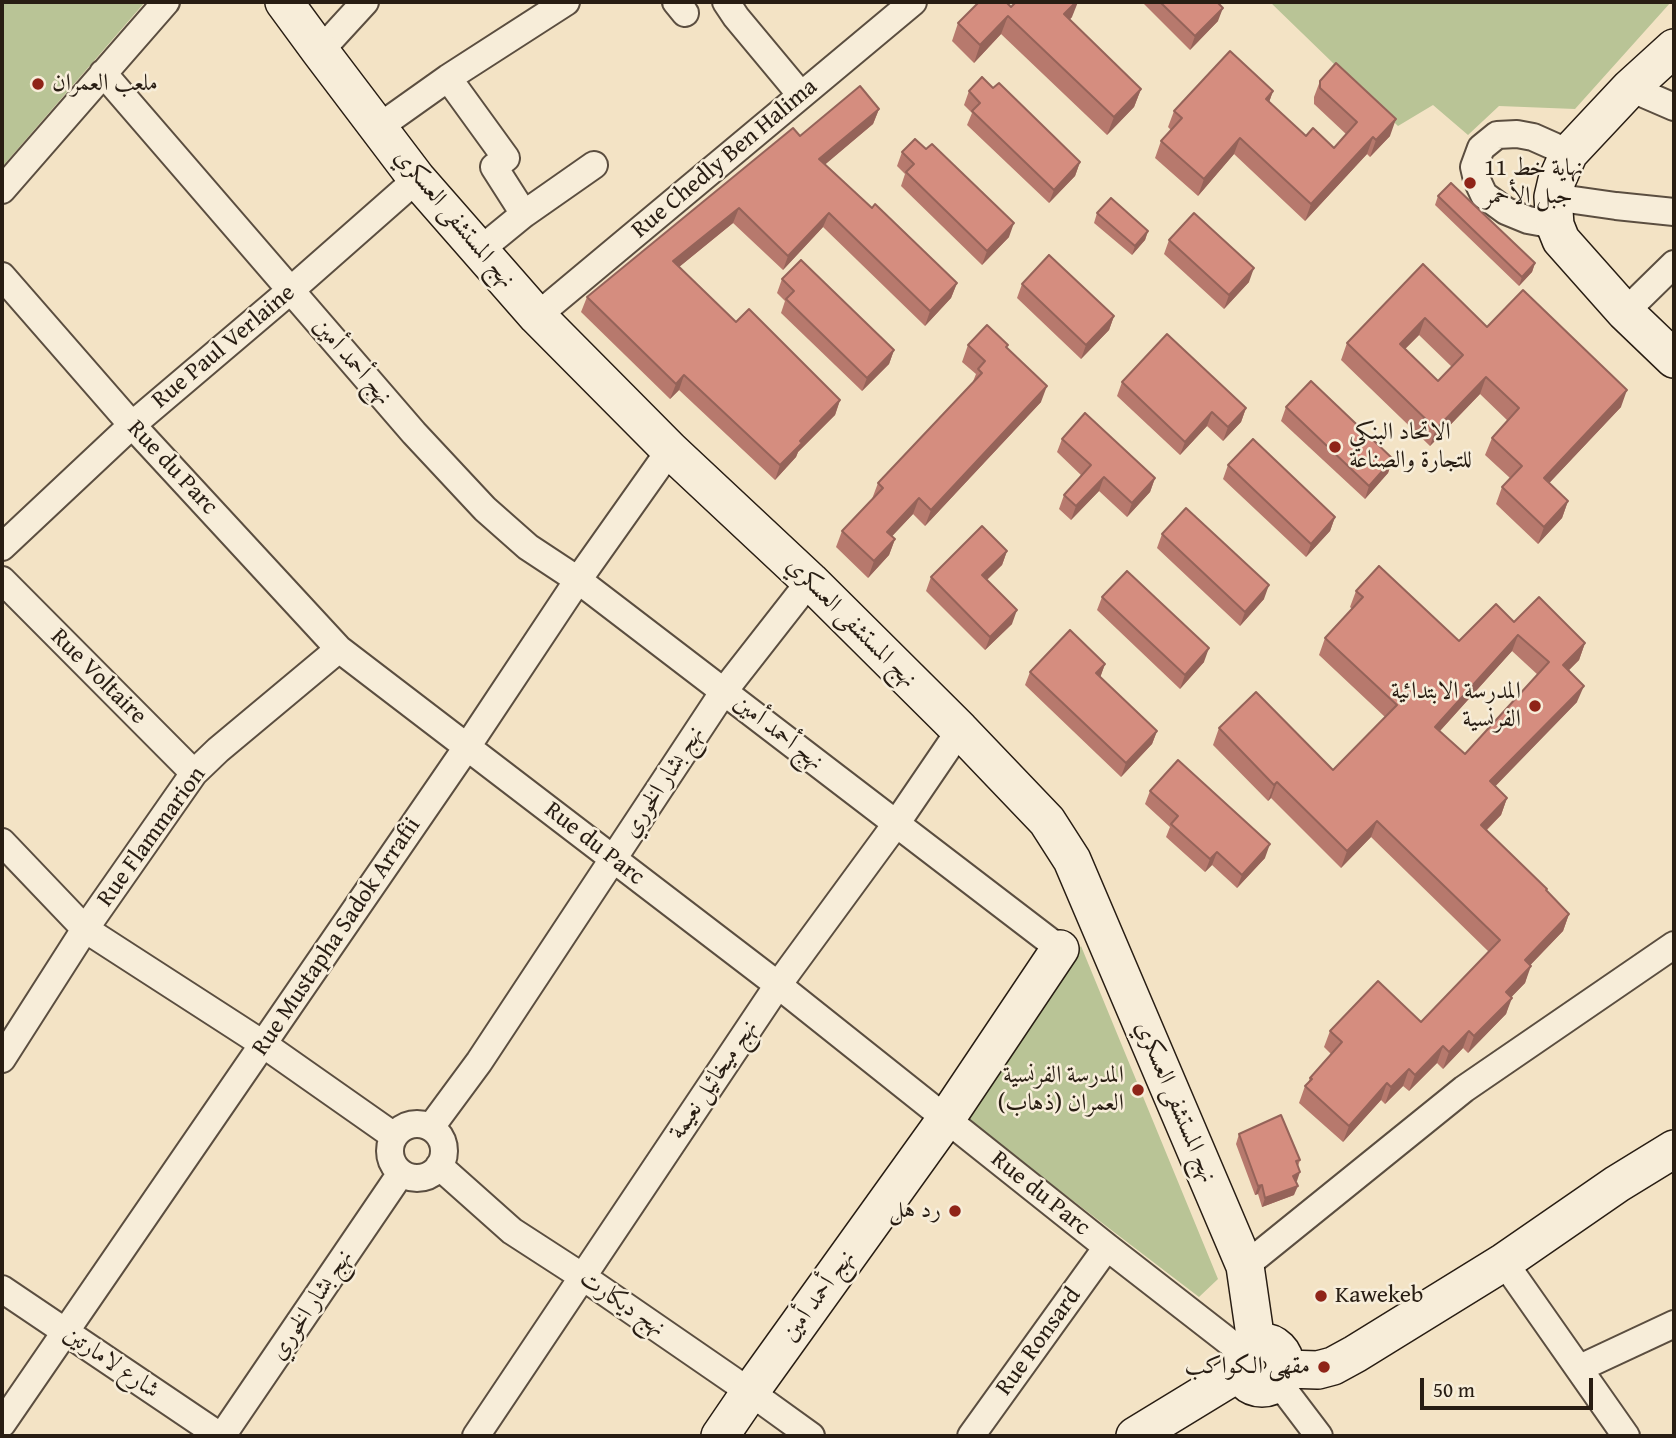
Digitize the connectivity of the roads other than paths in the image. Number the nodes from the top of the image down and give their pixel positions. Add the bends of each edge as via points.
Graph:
1 (166, 2) edge
2 (284, 2) edge
3 (365, 2) edge
4 (566, 2) edge
5 (730, 3) edge
6 (907, 4) edge
7 (1674, 48) edge
8 (320, 51) junction
9 (103, 73) junction
10 (448, 78) junction
11 (1630, 88) junction
12 (801, 95) junction
13 (1674, 107) edge
14 (379, 127) junction
15 (1569, 153) junction
16 (594, 164) dead end
17 (417, 179) junction
18 (2, 190) edge
19 (1554, 211) junction
20 (1674, 212) edge
21 (524, 214) junction
22 (480, 250) junction
23 (1674, 264) edge
24 (2, 276) edge
25 (291, 290) junction
26 (1625, 312) junction
27 (537, 316) junction
28 (1674, 359) edge
29 (132, 425) junction
30 (670, 450) junction
31 (2, 547) edge
32 (2, 580) edge
33 (578, 580) junction
34 (810, 581) junction
35 (339, 649) junction
36 (724, 691) junction
37 (960, 730) junction
38 (467, 747) junction
39 (194, 773) junction
40 (896, 824) junction
41 (2, 842) edge
42 (614, 860) junction
43 (85, 929) junction
44 (1674, 945) edge
45 (1059, 949) joint
46 (778, 985) junction
47 (263, 1044) junction
48 (2, 1059) edge
49 (946, 1119) junction
50 (431, 1127) junction
51 (394, 1136) junction
52 (1674, 1149) edge
53 (439, 1166) junction
54 (401, 1173) junction
55 (1107, 1247) junction
56 (1504, 1262) junction
57 (1245, 1266) junction
58 (583, 1277) junction
59 (2, 1289) edge
60 (1674, 1324) edge
61 (65, 1333) junction
62 (1246, 1355) junction
63 (1580, 1368) junction
64 (1282, 1376) junction
65 (750, 1392) junction
66 (2, 1424) edge
67 (221, 1436) edge
68 (476, 1436) edge
69 (720, 1436) edge
70 (811, 1436) edge
71 (971, 1436) edge
72 (1135, 1436) edge
73 (1319, 1436) edge
74 (1626, 1436) edge

1 - 9 street
2 - 8 street, نهج المستشفى العسكري
3 - 8 street
4 - 10 street
5 - 12 street
6 - 12 street, Rue Chedly Ben Halima
7 - 11 street
8 - 14 street, نهج المستشفى العسكري
9 - 18 street
9 - 25 street, نهج أحمد أمين
10 - 14 street
10 - 21 street via 506,158 494,167
11 - 13 street
11 - 15 street
12 - 27 street, Rue Chedly Ben Halima
14 - 17 street, نهج المستشفى العسكري
15 - 19 street via 1557,180
15 - 19 street via 1533,137 1497,135 1481,148 1475,167 1484,195 1506,211 1528,220
16 - 21 street
17 - 22 street, نهج المستشفى العسكري
17 - 25 street, Rue Paul Verlaine
19 - 20 street via 1616,206
19 - 26 street via 1561,240
21 - 22 street
22 - 27 street, نهج المستشفى العسكري
23 - 26 street
24 - 29 street, Rue du Parc
25 - 29 street, Rue Paul Verlaine
25 - 33 street, نهج أحمد أمين via 485,509 528,547
26 - 28 street
27 - 30 street, نهج المستشفى العسكري
29 - 31 street, Rue Paul Verlaine
29 - 35 street, Rue du Parc
30 - 33 street, Rue Mustapha Sadok Arrafii
30 - 34 street, نهج المستشفى العسكري
32 - 39 street, Rue Voltaire
33 - 36 street, نهج أحمد أمين
33 - 38 street, Rue Mustapha Sadok Arrafii
34 - 36 street, نهج بشار الخوري
34 - 37 street, نهج المستشفى العسكري
35 - 38 street, Rue du Parc
35 - 39 street, Rue Flammarion
36 - 40 street, نهج أحمد أمين
36 - 42 street, نهج بشار الخوري
37 - 40 street, نهج ميخائيل نعيمة
37 - 57 street, نهج المستشفى العسكري via 1047,821 1072,860
38 - 42 street, Rue du Parc
38 - 47 street, Rue Mustapha Sadok Arrafii
39 - 43 street, Rue Flammarion
40 - 45 street, نهج أحمد أمين
40 - 46 street, نهج ميخائيل نعيمة
41 - 43 street
42 - 46 street, Rue du Parc
42 - 50 street, نهج بشار الخوري
43 - 47 street
43 - 48 street, Rue Flammarion
44 - 57 street via 1464,1089
45 - 49 street, نهج أحمد أمين
46 - 49 street, Rue du Parc
46 - 58 street, نهج ميخائيل نعيمة
47 - 51 street
47 - 61 street, Rue Mustapha Sadok Arrafii
49 - 55 street, Rue du Parc
49 - 65 street, نهج أحمد أمين
50 - 51 street via 412,1124
50 - 53 street via 443,1146
51 - 54 street via 390,1156
52 - 56 street
53 - 54 street via 421,1177
53 - 58 street, نهج ديكارت via 512,1231
54 - 67 street, نهج بشار الخوري
55 - 62 street, Rue du Parc
55 - 71 street, Rue Ronsard
56 - 63 street
56 - 64 street via 1333,1366
57 - 62 street, نهج المستشفى العسكري
58 - 65 street, نهج ديكارت
58 - 68 street, نهج ميخائيل نعيمة
59 - 61 street, شارع لامارتين
60 - 63 street
61 - 66 street, Rue Mustapha Sadok Arrafii
61 - 67 street, شارع لامارتين
62 - 64 street via 1248,1384 1270,1387
62 - 72 street
63 - 74 street
64 - 73 street
65 - 69 street, نهج أحمد أمين
65 - 70 street, نهج ديكارت

